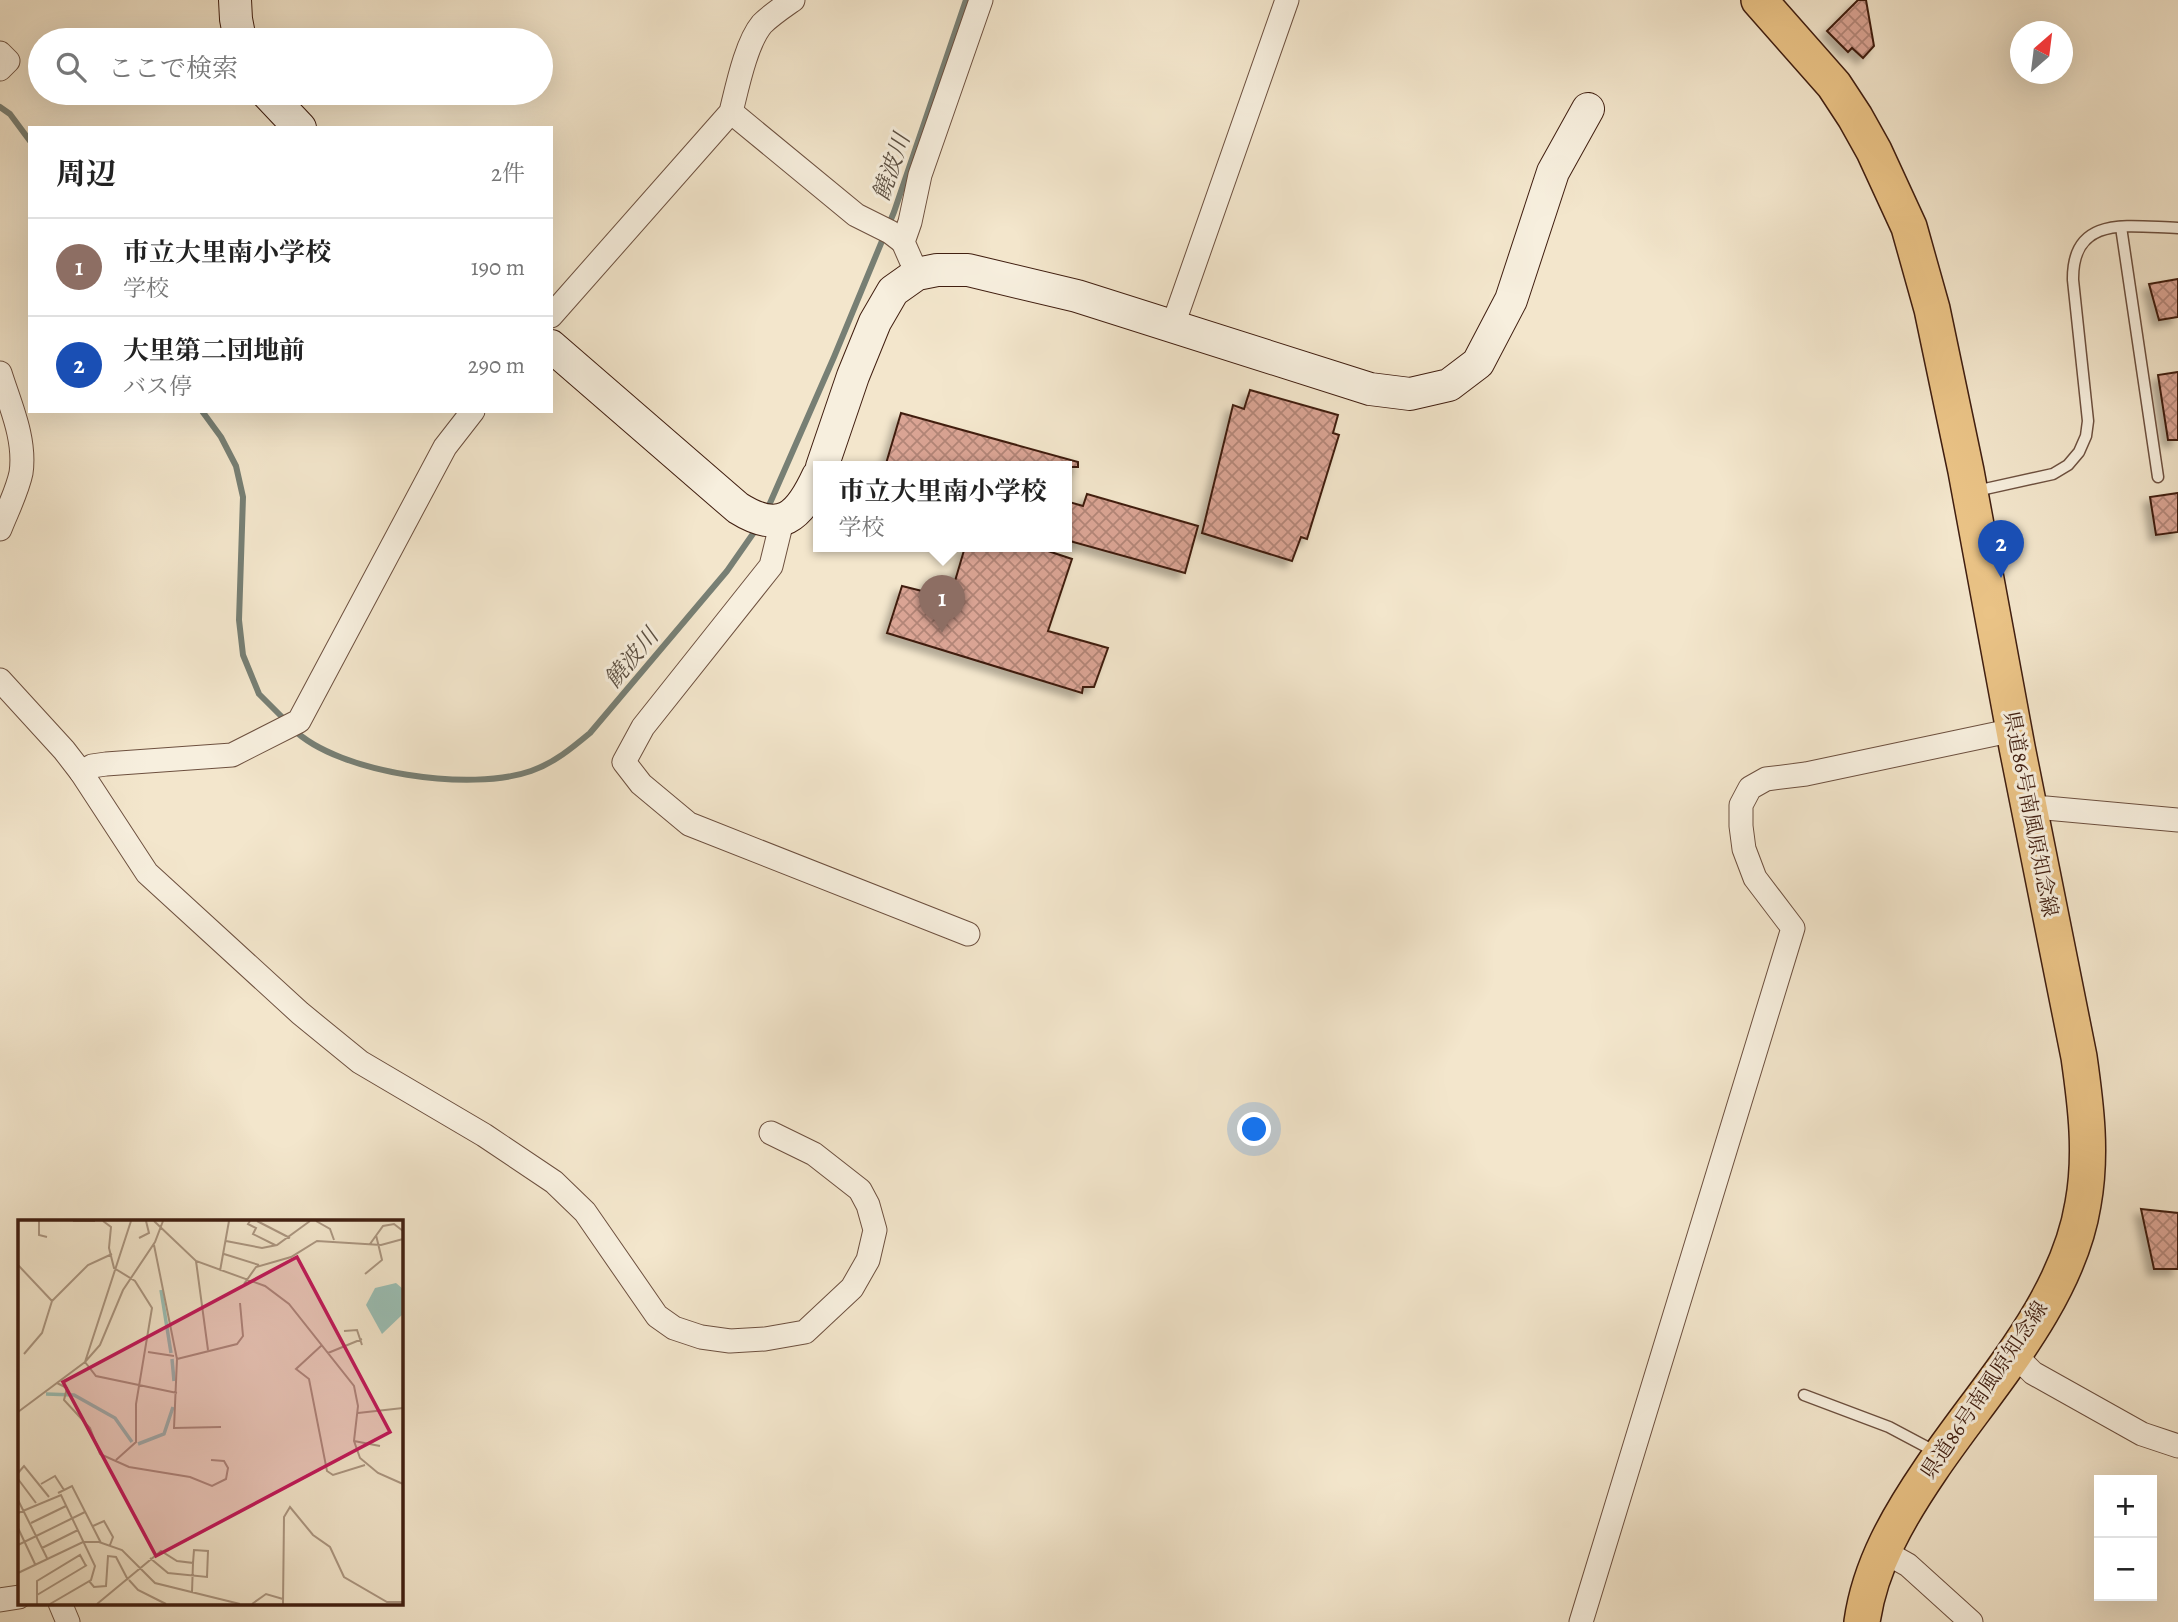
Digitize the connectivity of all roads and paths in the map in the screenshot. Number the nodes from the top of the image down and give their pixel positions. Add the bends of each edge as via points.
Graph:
1 (235, 0) edge
2 (793, 0) edge
3 (981, 0) edge
4 (1287, 0) edge
5 (1759, 0) edge
6 (238, 28) edge
7 (0, 53) edge
8 (0, 69) edge
9 (278, 105) edge
10 (1588, 109) dead end
11 (731, 112) junction
12 (298, 126) edge
13 (2122, 227) junction
14 (2178, 228) edge
15 (897, 237) junction
16 (917, 274) junction
17 (553, 314) edge
18 (1173, 326) junction
19 (553, 348) edge
20 (0, 373) edge
21 (471, 413) edge
22 (824, 461) edge
23 (2158, 477) dead end
24 (813, 487) edge
25 (1969, 492) junction
26 (782, 521) junction
27 (0, 529) edge
28 (0, 680) edge
29 (2014, 730) junction
30 (81, 772) junction
31 (2030, 809) junction
32 (2178, 820) edge
33 (968, 934) dead end
34 (771, 1133) dead end
35 (2014, 1354) junction
36 (1804, 1395) dead end
37 (2178, 1446) edge
38 (1940, 1455) junction
39 (1882, 1551) junction
40 (18, 1597) edge
41 (0, 1600) edge
42 (60, 1604) edge
43 (68, 1622) edge
44 (1581, 1622) edge
45 (1862, 1622) edge
46 (1971, 1622) edge

1 - 6 street
2 - 11 street via 762,25 754,39
3 - 15 street via 920,175 910,222
4 - 18 street
5 - 25 main road, 県道86号南風原知念線 via 1834,85 1856,117 1902,208 1933,309
7 - 8 street via 8,61
9 - 12 street
10 - 18 street via 1553,172 1511,300 1478,363 1448,385 1410,394 1370,389
11 - 15 street via 856,215
11 - 17 street
13 - 14 lane
13 - 23 lane
13 - 25 lane via 2090,236 2079,246 2073,262 2088,421 2079,452 2053,474
15 - 16 street
16 - 18 street via 968,270 1077,296
16 - 22 street via 893,291 875,322
19 - 26 street via 738,508 755,519
20 - 27 street via 22,459
21 - 30 street via 444,447 299,721 232,755 106,764
24 - 26 street via 807,500
25 - 29 main road, 県道86号南風原知念線
26 - 33 street via 771,566 643,727 624,762 641,784 689,824
28 - 30 street
29 - 31 main road, 県道86号南風原知念線
29 - 44 street via 1766,779 1750,788 1741,805 1744,849 1755,878 1793,928
30 - 34 street via 147,873 360,1062 555,1182 585,1212 657,1315 674,1328 730,1340 805,1332 852,1288 868,1260 875,1230 860,1190 814,1154
31 - 32 street
31 - 35 main road, 県道86号南風原知念線 via 2079,1057 2088,1149 2083,1205 2066,1262
35 - 37 street via 2033,1373 2057,1387 2142,1434
35 - 38 main road, 県道86号南風原知念線
36 - 38 lane via 1889,1427
38 - 39 main road, 県道86号南風原知念線 via 1905,1506
39 - 45 main road, 県道86号南風原知念線
39 - 46 street via 1908,1565
40 - 41 street
42 - 43 street

